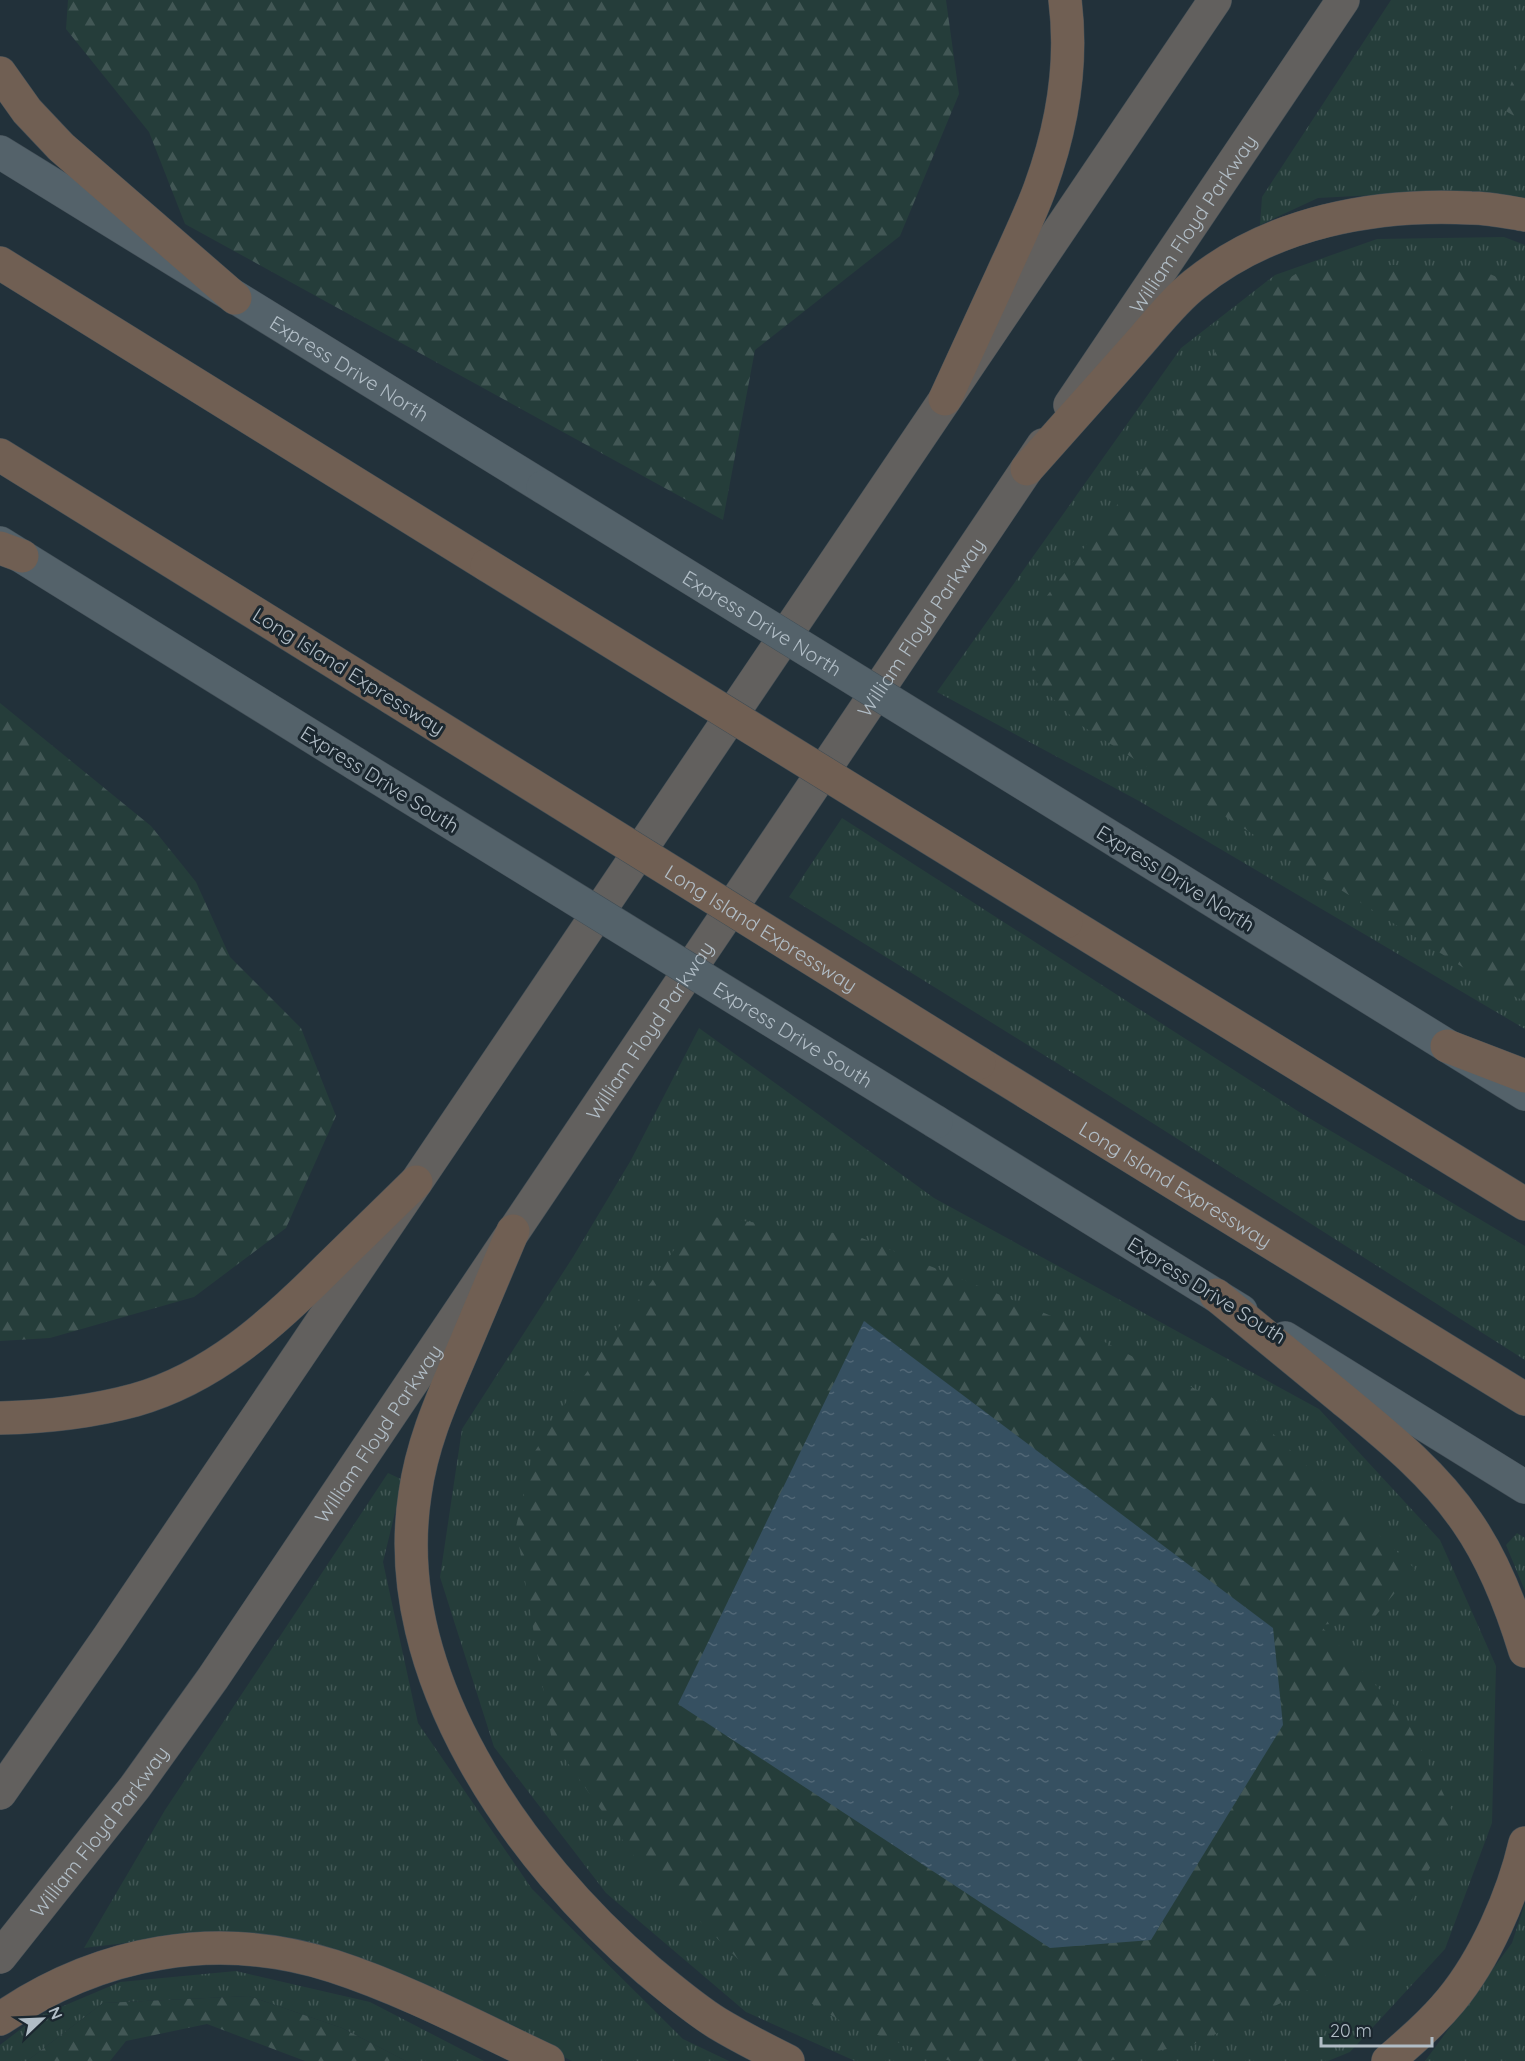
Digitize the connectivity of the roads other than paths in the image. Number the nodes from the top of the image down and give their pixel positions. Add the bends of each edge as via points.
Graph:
1 (1065, 0) edge
2 (1215, 0) edge
3 (1343, 0) edge
4 (0, 73) edge
5 (0, 152) edge
6 (1525, 215) edge
7 (0, 263) edge
8 (234, 298) junction
9 (945, 399) junction
10 (0, 455) edge
11 (1027, 469) junction
12 (7, 549) edge
13 (1447, 1046) junction
14 (1525, 1076) edge
15 (1525, 1094) edge
16 (416, 1182) junction
17 (1525, 1204) edge
18 (513, 1231) junction
19 (1216, 1295) junction
20 (1525, 1399) edge
21 (0, 1418) edge
22 (1525, 1487) edge
23 (1525, 1651) edge
24 (0, 1793) edge
25 (1525, 1843) edge
26 (0, 1957) edge
27 (0, 2019) edge
28 (548, 2061) edge
29 (788, 2061) edge
30 (1388, 2061) edge

1 - 9 highway via 1067,65 1053,148 1027,220
2 - 9 highway
3 - 11 highway, William Floyd Parkway
4 - 8 highway via 27,111 61,147
5 - 8 main road, Express Drive North
6 - 11 highway via 1473,208 1379,210 1339,217 1260,244 1194,284
7 - 17 highway, bridge
8 - 13 main road, Express Drive North, bridge
9 - 16 highway
10 - 20 highway, Long Island Expressway, bridge
11 - 18 highway, William Floyd Parkway
12 - 19 main road, Express Drive South, bridge
13 - 14 highway
13 - 15 main road, Express Drive North
16 - 21 highway via 265,1328 198,1374 135,1400 46,1417
16 - 24 highway
18 - 26 highway, William Floyd Parkway via 174,1733
18 - 29 highway via 433,1418 422,1453 414,1497 413,1582 419,1627 454,1723 510,1819 579,1904 620,1946 668,1986 716,2022
19 - 22 main road, Express Drive South
19 - 23 highway via 1400,1446 1436,1482 1492,1563 1513,1610
25 - 30 highway via 1504,1904 1477,1961 1451,1999
27 - 28 highway via 71,1979 106,1965 178,1949 254,1950 330,1965 372,1980

